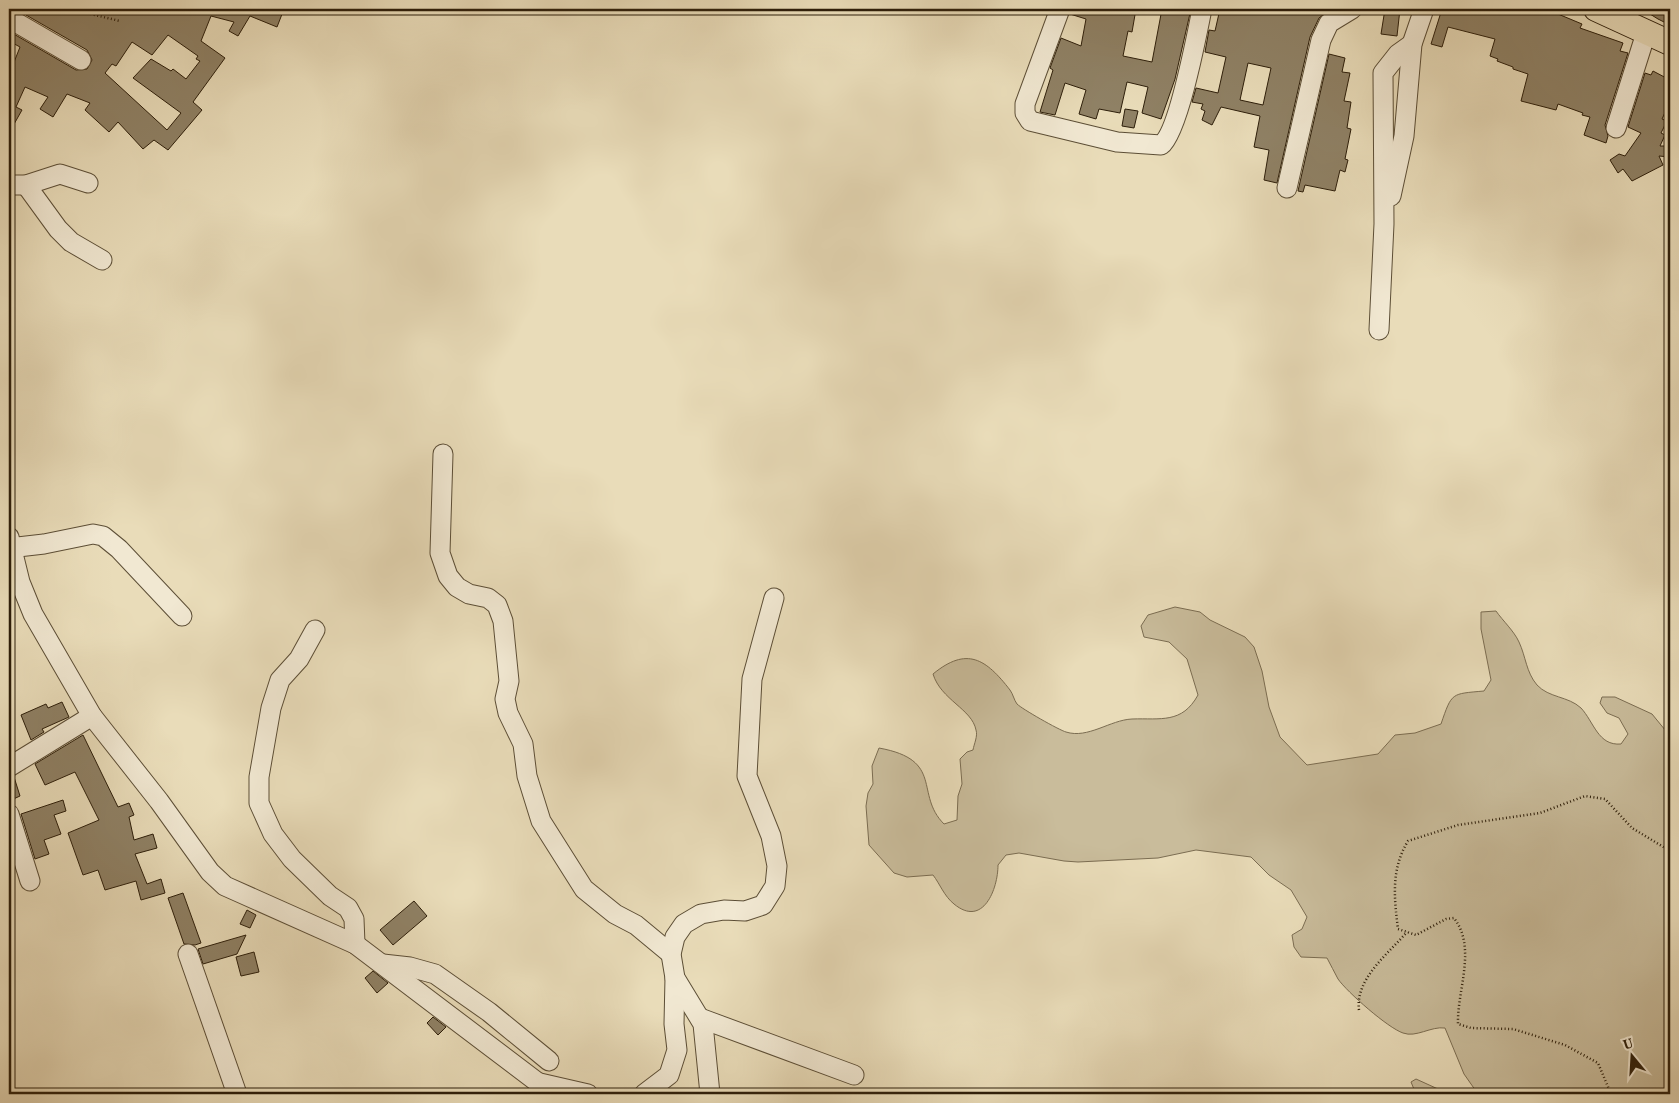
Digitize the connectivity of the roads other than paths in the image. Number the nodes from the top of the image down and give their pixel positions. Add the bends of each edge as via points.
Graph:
1 (1060, 9) edge
2 (1202, 9) edge
3 (1352, 9) edge
4 (1424, 9) edge
5 (1596, 9) edge
6 (12, 19) edge
7 (1646, 33) junction
8 (1670, 43) edge
9 (1412, 44) junction
10 (81, 60) dead end
11 (1616, 128) dead end
12 (88, 183) dead end
13 (17, 185) edge
14 (1287, 188) dead end
15 (1384, 224) junction
16 (102, 260) dead end
17 (1379, 330) dead end
18 (443, 454) dead end
19 (10, 544) edge
20 (774, 598) dead end
21 (182, 616) dead end
22 (315, 630) dead end
23 (92, 716) junction
24 (9, 767) edge
25 (9, 814) edge
26 (30, 882) dead end
27 (355, 944) junction
28 (188, 954) dead end
29 (671, 954) junction
30 (381, 964) junction
31 (675, 978) junction
32 (700, 1018) junction
33 (549, 1061) dead end
34 (854, 1075) dead end
35 (547, 1089) edge
36 (237, 1094) edge
37 (588, 1094) edge
38 (644, 1094) edge
39 (710, 1094) edge

1 - 2 street via 1025,104 1025,113 1030,121 1117,142 1161,145 1170,135 1189,74
3 - 14 street via 1329,23 1321,40
4 - 9 street
5 - 7 main road
6 - 10 street
7 - 8 main road
7 - 11 street
9 - 15 street via 1404,136
9 - 15 street via 1398,54 1383,73
12 - 13 street via 60,174
13 - 16 street via 71,242
15 - 17 street
18 - 29 street via 440,553 448,576 457,588 488,598 497,605 503,621 509,681 505,699 523,744 527,776 541,821 584,889
19 - 21 street via 44,544 93,534 103,536 120,549
19 - 23 street via 33,614
20 - 29 street via 752,680 746,776 771,836 777,866 775,886 763,905 746,911 701,914 684,924 675,937
22 - 27 street via 299,659 280,680 270,716 259,803 273,834 292,858 330,896 348,908 354,919
23 - 24 street
23 - 27 street via 210,872 225,886
25 - 26 street
27 - 30 street
28 - 36 street
29 - 31 street
30 - 33 street via 435,974 489,1012
30 - 35 street
31 - 32 street
31 - 38 street via 676,1050 669,1075
32 - 34 street
32 - 39 street via 706,1039
35 - 37 street

